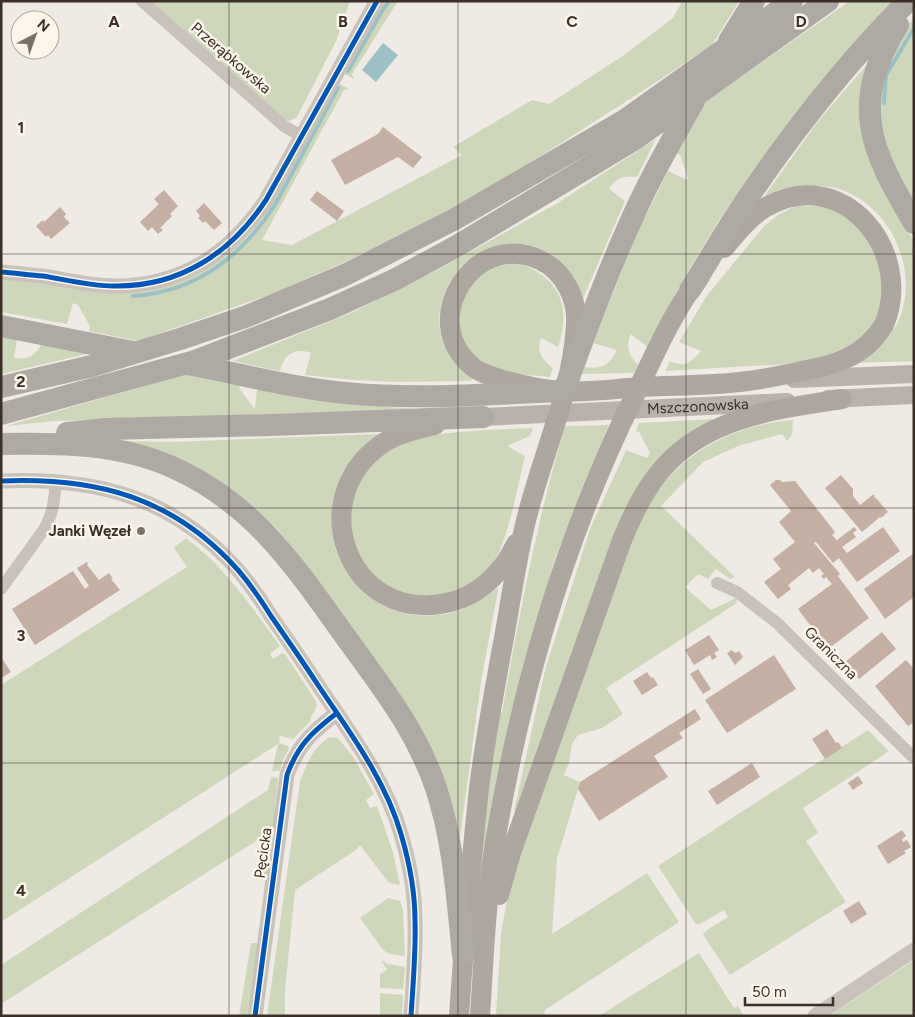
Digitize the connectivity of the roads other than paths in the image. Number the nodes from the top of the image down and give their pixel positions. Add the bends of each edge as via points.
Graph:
1 (142, 1) edge
2 (377, 1) edge
3 (754, 1) edge
4 (792, 1) edge
5 (828, 1) edge
6 (908, 1) edge
7 (914, 4) edge
8 (301, 136) junction
9 (914, 223) edge
10 (1, 272) edge
11 (690, 290) junction
12 (1, 326) edge
13 (577, 346) junction
14 (914, 374) edge
15 (747, 382) junction
16 (1, 387) edge
17 (564, 388) junction
18 (914, 395) edge
19 (842, 399) junction
20 (1, 414) edge
21 (483, 417) junction
22 (1, 440) edge
23 (1, 444) edge
24 (1, 481) edge
25 (56, 481) junction
26 (524, 529) junction
27 (717, 583) dead end
28 (1, 589) edge
29 (337, 713) junction
30 (914, 758) edge
31 (914, 950) edge
32 (473, 955) junction
33 (255, 1016) edge
34 (411, 1016) edge
35 (459, 1016) edge
36 (480, 1016) edge
37 (815, 1016) edge

1 - 8 street, Przerąbkowska via 284,126
2 - 8 street
3 - 13 highway via 656,168
4 - 16 highway via 625,120 455,218 347,274 245,317 180,339 92,366
5 - 20 highway via 635,139 394,280 195,362
6 - 11 highway via 796,130 750,194
7 - 9 highway via 879,60 872,82 869,113 880,160
8 - 10 street via 266,200 244,230 213,256 185,272 145,283 114,286
11 - 15 main road via 739,230 766,207 782,200 802,195 824,195 843,201 861,211 887,240 897,268 898,287 890,316 872,340 860,351 834,364
11 - 32 main road via 615,435 567,558 516,732
12 - 17 highway via 317,390 410,397
13 - 17 highway
13 - 17 main road via 574,298 564,280 541,260 514,254 490,259 470,272 455,292 450,330 461,355 472,366 482,374 496,378
14 - 15 main road, Mszczonowska
15 - 17 main road
17 - 26 main road
18 - 19 main road, Mszczonowska
19 - 21 main road, Mszczonowska
19 - 32 main road via 728,423 674,457 642,497 622,540 496,901
21 - 22 highway via 106,429
21 - 26 main road via 403,433 362,461 344,492 340,516 349,556 374,588 410,604 436,605 458,601 491,580 513,551
23 - 32 highway via 92,445 171,466 248,514 276,544 307,581 394,702 417,741 436,788 453,853
24 - 25 street
25 - 28 street via 53,510 45,528
25 - 29 street via 123,493 168,513 207,541 225,556 253,589
26 - 32 main road via 480,787
27 - 30 street, Graniczna via 737,592 776,623
29 - 33 street, Pęcicka via 302,744 287,775
29 - 34 street via 380,782 401,834 415,920
31 - 37 street
32 - 35 main road
32 - 36 main road

